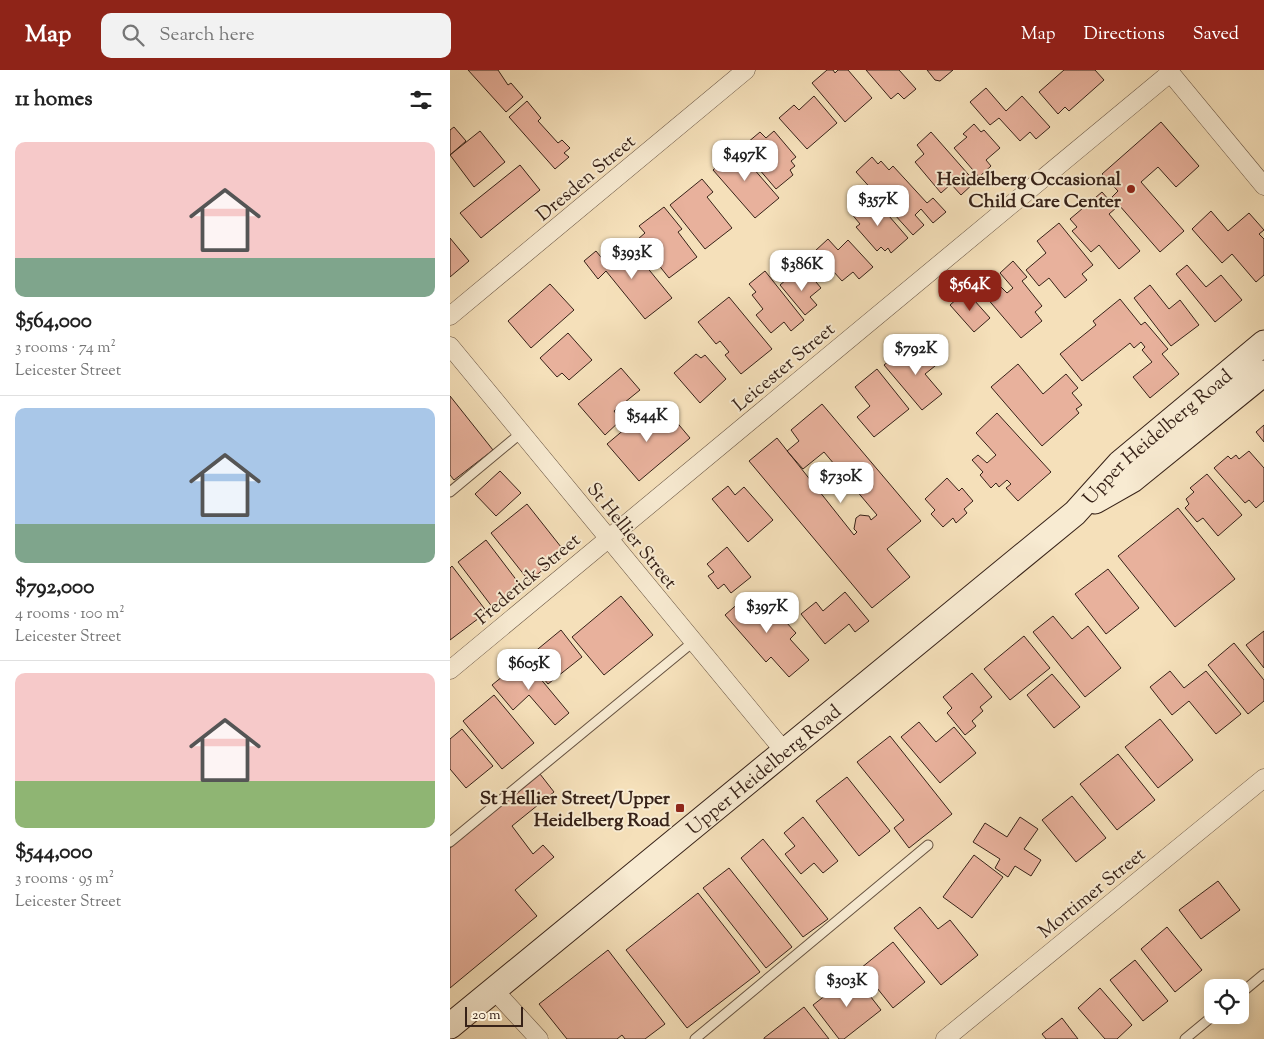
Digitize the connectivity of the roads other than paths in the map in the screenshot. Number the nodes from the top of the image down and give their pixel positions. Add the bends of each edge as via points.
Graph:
1 (746, 70) edge
2 (1169, 72) edge
3 (1264, 186) edge
4 (450, 316) edge
5 (1264, 343) edge
6 (450, 346) edge
7 (1264, 373) edge
8 (521, 433) junction
9 (450, 492) edge
10 (1075, 513) junction
11 (608, 538) junction
12 (693, 642) junction
13 (450, 670) edge
14 (784, 751) junction
15 (1264, 778) edge
16 (450, 842) edge
17 (928, 845) dead end
18 (1264, 974) edge
19 (1249, 986) edge
20 (494, 990) junction
21 (1204, 1024) edge
22 (450, 1026) edge
23 (538, 1037) edge
24 (695, 1039) edge
25 (945, 1039) edge
26 (1186, 1039) edge

1 - 4 street, Dresden Street
2 - 3 street
2 - 11 street, Leicester Street
5 - 10 main road, Upper Heidelberg Road via 1120,463
6 - 8 street, St Hellier Street
7 - 10 main road, Upper Heidelberg Road via 1132,480
8 - 9 lane
8 - 11 street, St Hellier Street
10 - 14 main road, Upper Heidelberg Road
11 - 12 street, St Hellier Street
11 - 13 street, Frederick Street
12 - 14 street, St Hellier Street
12 - 16 lane
14 - 20 main road, Upper Heidelberg Road
15 - 25 street, Mortimer Street
17 - 24 lane
18 - 19 lane
20 - 22 main road, Upper Heidelberg Road
20 - 23 street
21 - 26 lane

